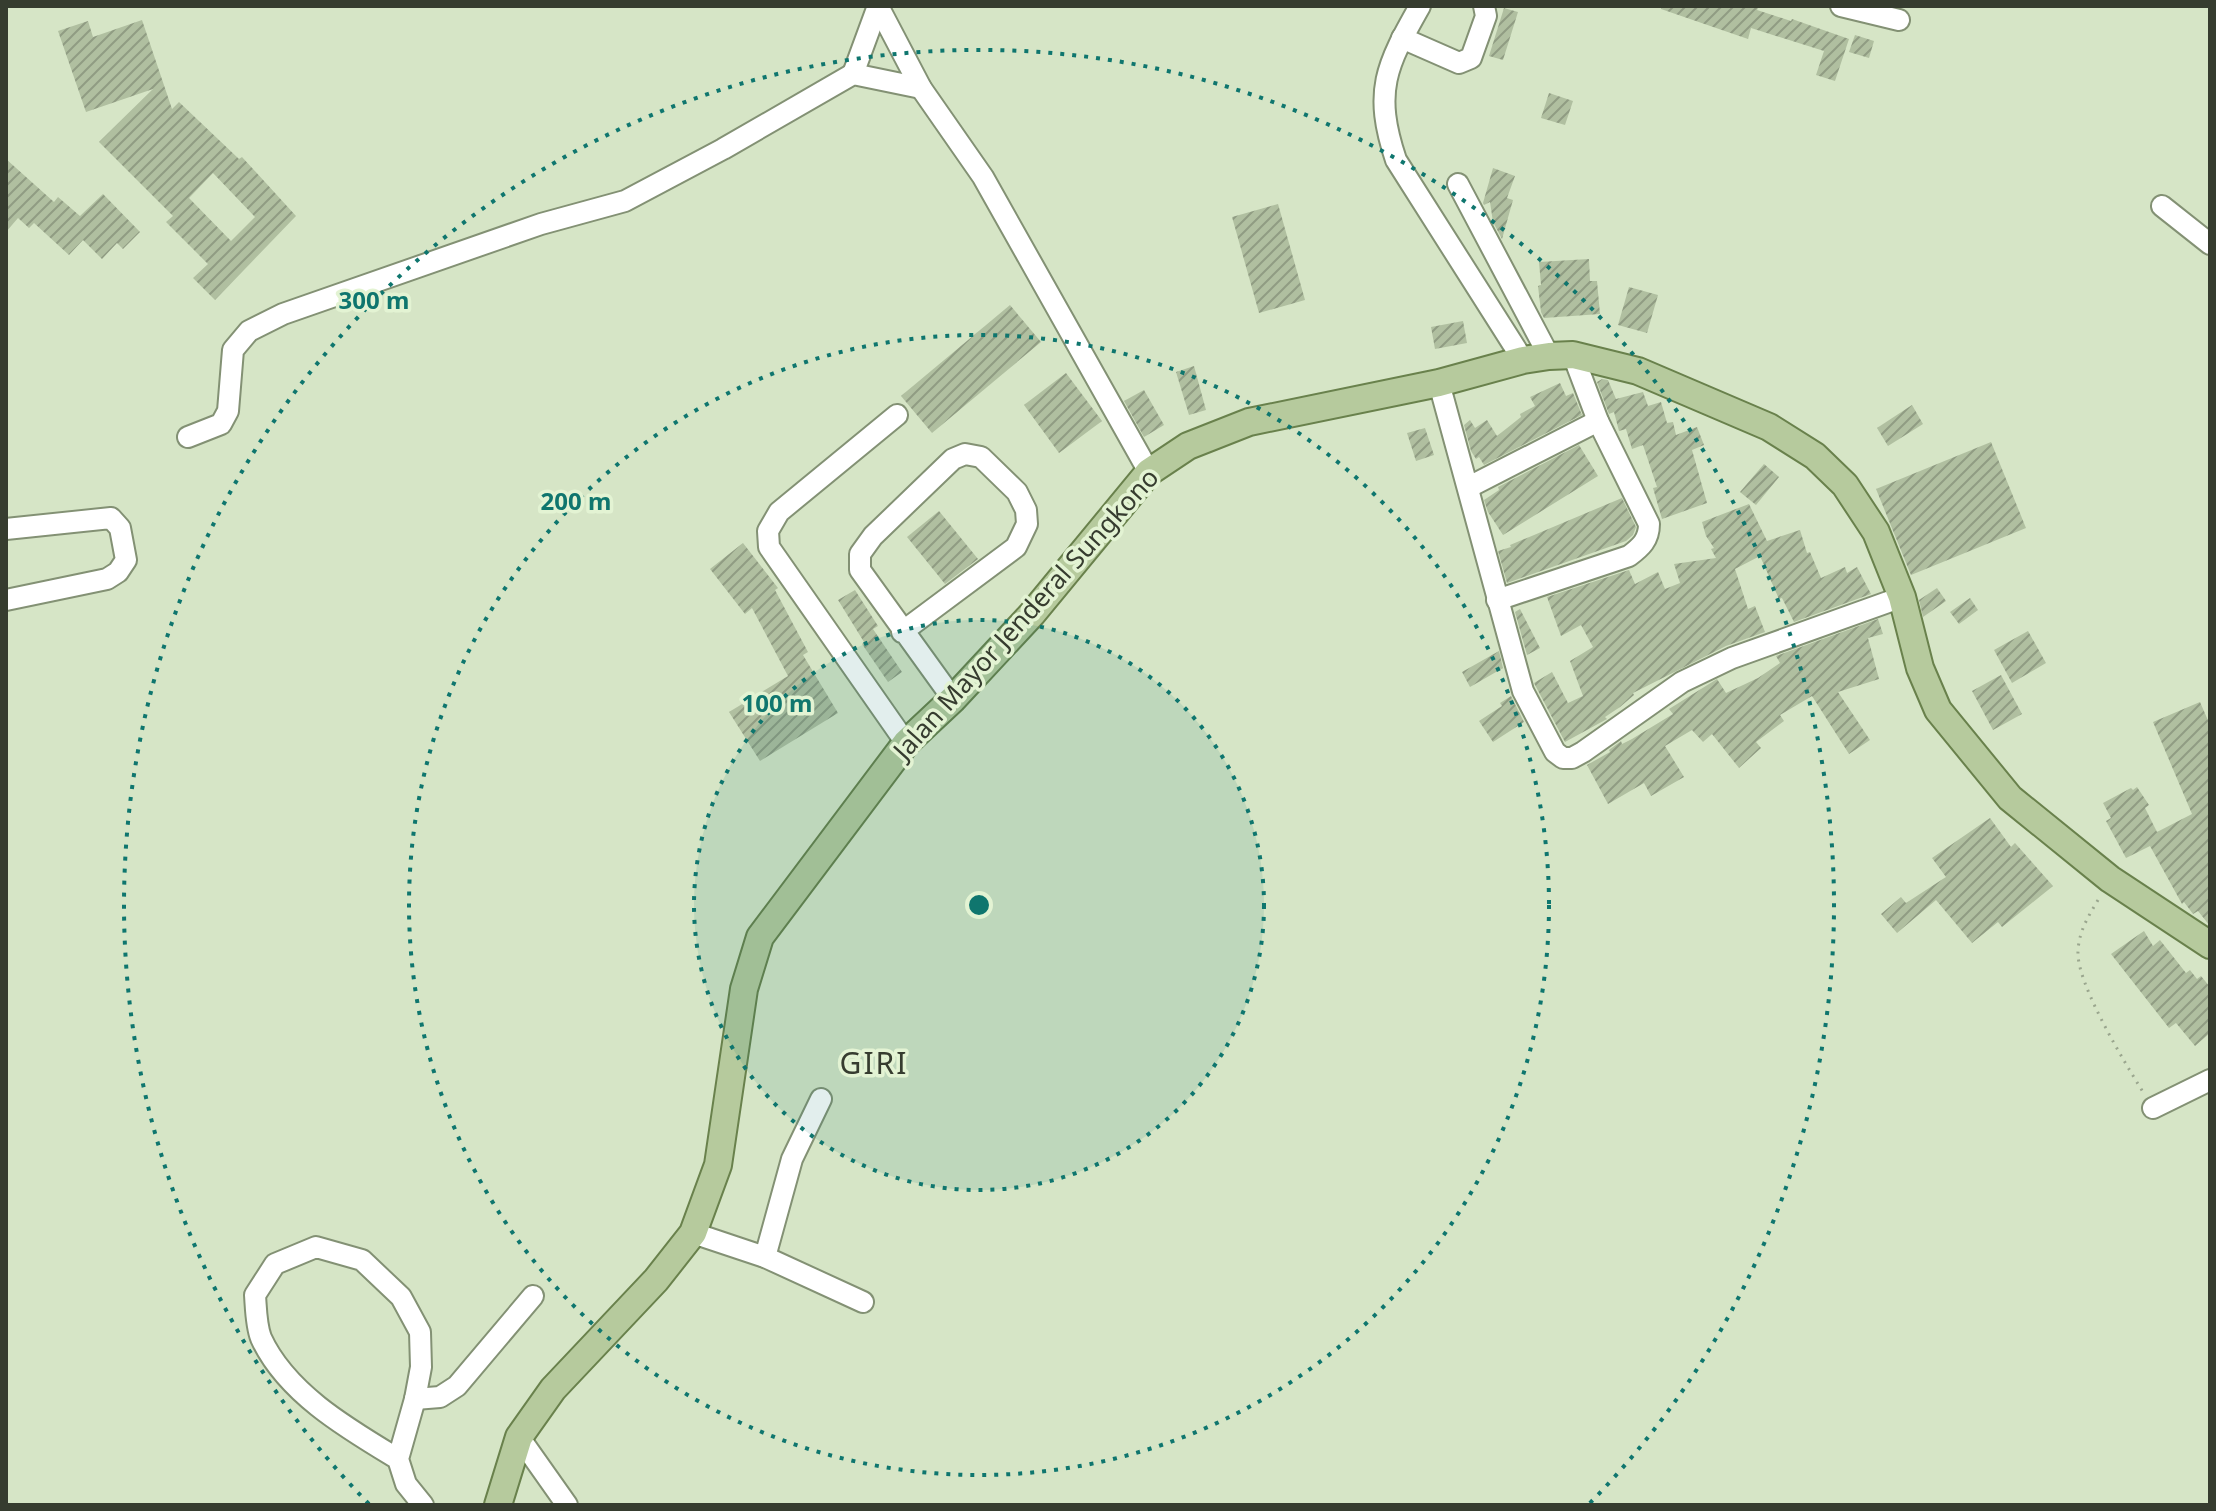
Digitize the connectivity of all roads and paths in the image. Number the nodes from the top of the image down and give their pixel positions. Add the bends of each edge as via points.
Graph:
1 (878, 6) edge
2 (1420, 6) edge
3 (1484, 6) edge
4 (1841, 6) edge
5 (1899, 20) dead end
6 (1402, 38) junction
7 (853, 74) junction
8 (921, 88) junction
9 (1458, 184) dead end
10 (2162, 206) dead end
11 (2210, 244) edge
12 (1548, 357) junction
13 (1439, 383) junction
14 (897, 415) dead end
15 (1598, 421) junction
16 (188, 437) dead end
17 (1149, 472) junction
18 (1469, 487) junction
19 (6, 529) edge
20 (1902, 597) junction
21 (6, 600) edge
22 (1497, 600) junction
23 (902, 632) junction
24 (953, 699) junction
25 (906, 743) junction
26 (2110, 879) junction
27 (2210, 945) edge
28 (2210, 1080) edge
29 (821, 1099) dead end
30 (2153, 1108) joint
31 (693, 1233) junction
32 (765, 1257) junction
33 (533, 1296) dead end
34 (863, 1302) dead end
35 (415, 1399) junction
36 (519, 1437) junction
37 (398, 1459) junction
38 (423, 1505) edge
39 (498, 1505) edge
40 (567, 1505) edge

1 - 7 street
1 - 8 street
2 - 6 street
3 - 6 street via 1486,16 1467,61 1459,63
4 - 5 street
6 - 12 street via 1385,77 1383,103 1396,160
7 - 8 street
7 - 16 street via 625,201 541,224 283,314 249,331 233,350 228,411 221,424
8 - 17 street via 983,177
9 - 12 street
10 - 11 street
12 - 13 main road, Jalan Mayor Jenderal Sungkono
12 - 15 street
12 - 20 main road, Jalan Mayor Jenderal Sungkono via 1638,371 1769,427 1815,456 1845,485 1876,532
13 - 17 main road, Jalan Mayor Jenderal Sungkono via 1249,422 1188,446
13 - 18 street
14 - 25 street via 779,512 768,531 769,547
15 - 18 street
15 - 22 street via 1649,524 1649,535 1629,556
17 - 24 main road, Jalan Mayor Jenderal Sungkono via 1032,614
18 - 22 street
19 - 21 street via 111,518 120,528 126,560 107,579
20 - 22 street via 1732,658 1682,682 1572,758 1555,752 1523,691
20 - 26 main road, Jalan Mayor Jenderal Sungkono via 1920,668 1938,710 2010,798
23 - 23 street via 860,570 860,554 953,459 965,454 981,457 1017,492 1027,524 1016,547
23 - 24 street
24 - 25 main road, Jalan Mayor Jenderal Sungkono
25 - 31 main road, Jalan Mayor Jenderal Sungkono via 760,937 744,989 718,1165
26 - 27 main road, Jalan Mayor Jenderal Sungkono
26 - 30 path via 2081,930 2077,955 2089,993
28 - 30 street
29 - 32 street via 792,1159
31 - 32 street
31 - 36 main road, Jalan Mayor Jenderal Sungkono via 553,1389
32 - 34 street
33 - 35 street via 457,1386 440,1397
35 - 37 street
35 - 37 street via 420,1332 401,1297 362,1260 316,1247 275,1264 255,1295 260,1334 278,1368 341,1426
36 - 39 main road, Jalan Mayor Jenderal Sungkono
36 - 40 street
37 - 38 street via 406,1484

